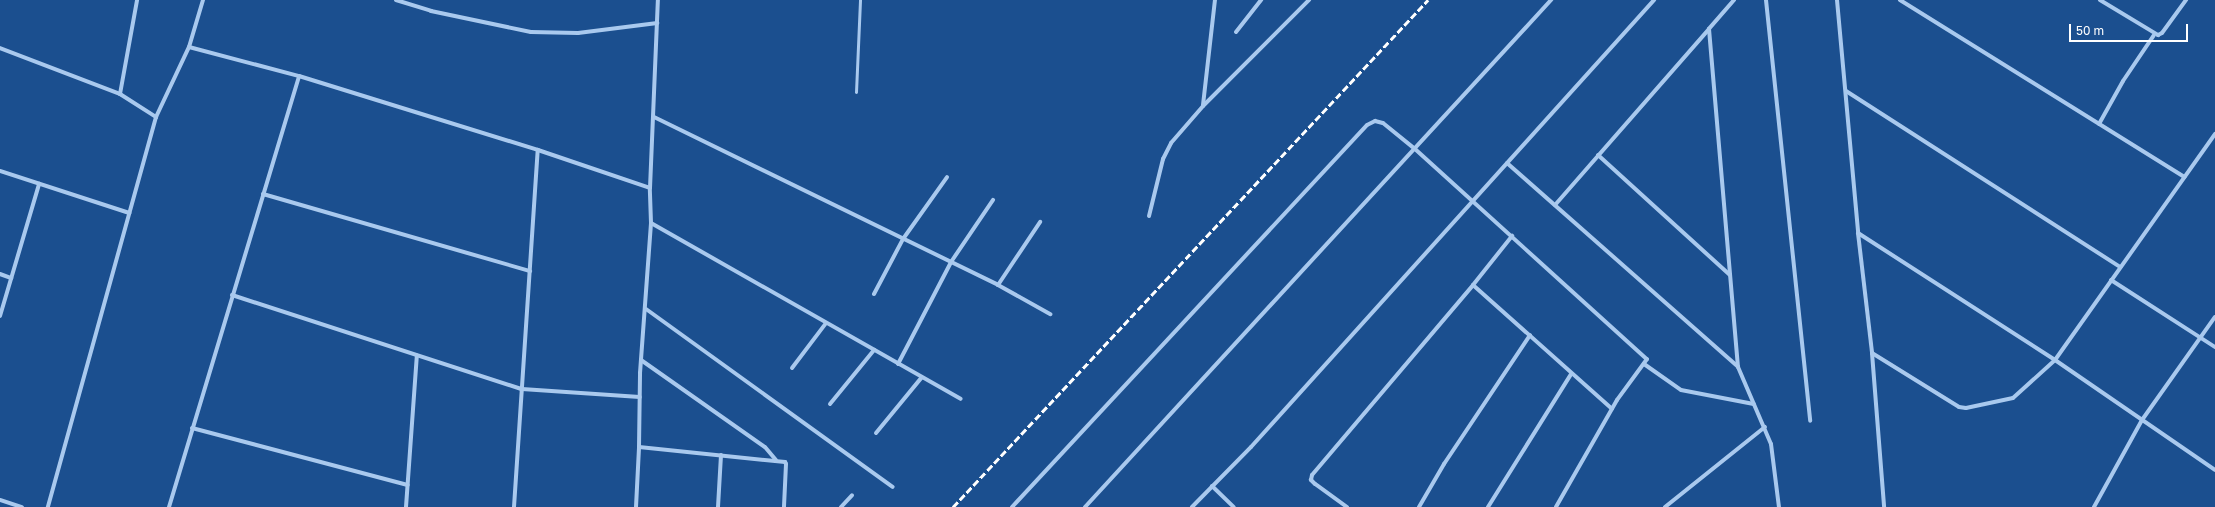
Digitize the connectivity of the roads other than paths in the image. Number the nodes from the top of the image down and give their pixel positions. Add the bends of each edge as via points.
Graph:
1 (137, 0) edge
2 (203, 0) edge
3 (396, 0) edge
4 (658, 0) edge
5 (860, 0) edge
6 (1215, 0) edge
7 (1261, 0) edge
8 (1309, 0) edge
9 (1551, 0) edge
10 (1654, 0) edge
11 (1734, 0) edge
12 (1766, 0) edge
13 (1837, 0) edge
14 (1900, 0) edge
15 (2100, 0) edge
16 (2186, 0) edge
17 (657, 23) junction
18 (1709, 29) junction
19 (1236, 32) dead end
20 (2154, 34) junction
21 (189, 47) junction
22 (0, 48) edge
23 (299, 76) junction
24 (856, 92) dead end
25 (1846, 92) junction
26 (120, 94) junction
27 (1203, 106) junction
28 (156, 117) junction
29 (654, 117) junction
30 (2099, 124) junction
31 (2215, 134) edge
32 (1415, 149) junction
33 (538, 150) junction
34 (1598, 155) junction
35 (1507, 163) junction
36 (0, 171) edge
37 (947, 176) dead end
38 (2184, 177) junction
39 (38, 184) junction
40 (650, 188) junction
41 (263, 194) junction
42 (993, 200) dead end
43 (1473, 200) junction
44 (1554, 205) junction
45 (129, 213) junction
46 (1149, 216) dead end
47 (1040, 222) dead end
48 (651, 223) junction
49 (1858, 233) junction
50 (1512, 236) junction
51 (903, 238) junction
52 (951, 262) junction
53 (2120, 267) junction
54 (530, 271) junction
55 (0, 274) edge
56 (1730, 275) junction
57 (11, 278) junction
58 (2111, 280) junction
59 (998, 285) junction
60 (1473, 285) junction
61 (874, 294) dead end
62 (232, 295) junction
63 (646, 309) junction
64 (1050, 314) dead end
65 (0, 316) edge
66 (2215, 317) edge
67 (826, 323) junction
68 (1530, 335) junction
69 (2200, 337) junction
70 (2215, 347) edge
71 (874, 350) junction
72 (1872, 353) junction
73 (417, 355) junction
74 (641, 360) junction
75 (2055, 360) junction
76 (898, 364) junction
77 (1644, 364) junction
78 (1738, 367) junction
79 (792, 368) dead end
80 (1572, 374) junction
81 (922, 377) junction
82 (522, 389) junction
83 (640, 397) junction
84 (960, 399) dead end
85 (830, 404) dead end
86 (1754, 404) junction
87 (1612, 409) junction
88 (2142, 420) junction
89 (1810, 421) dead end
90 (1765, 427) junction
91 (192, 428) junction
92 (876, 433) dead end
93 (639, 447) junction
94 (721, 455) junction
95 (776, 460) junction
96 (2215, 470) edge
97 (408, 485) junction
98 (1212, 486) junction
99 (893, 487) dead end
100 (852, 495) dead end
101 (0, 500) edge
102 (22, 507) edge
103 (48, 507) edge
104 (169, 507) edge
105 (406, 507) edge
106 (514, 507) edge
107 (636, 507) edge
108 (718, 507) edge
109 (784, 507) edge
110 (841, 507) edge
111 (1012, 507) edge
112 (1085, 507) edge
113 (1192, 507) edge
114 (1234, 507) edge
115 (1347, 507) edge
116 (1419, 507) edge
117 (1488, 507) edge
118 (1556, 507) edge
119 (1665, 507) edge
120 (1779, 507) edge
121 (1884, 507) edge
122 (2094, 507) edge

1 - 26 street
2 - 21 street
3 - 17 street via 431,12 531,32 578,33
4 - 17 street
5 - 24 lane
6 - 27 street
7 - 19 street
8 - 27 street
9 - 32 street
10 - 35 street
11 - 18 street
12 - 89 street
13 - 25 street
14 - 30 street
15 - 20 street
16 - 20 street via 2162,33
17 - 29 street
18 - 34 street
18 - 56 street
20 - 30 street
21 - 23 street
21 - 28 street
22 - 26 street
23 - 33 street
23 - 41 street
25 - 49 street
25 - 53 street
26 - 28 street
27 - 46 street via 1166,152
28 - 45 street
29 - 40 street
29 - 51 street
30 - 38 street
31 - 38 street
32 - 43 street
32 - 111 street via 1383,123 1375,121 1367,125
32 - 112 street
33 - 40 street
33 - 54 street
34 - 44 street
34 - 56 street
35 - 43 street
35 - 44 street
36 - 39 street
37 - 51 street
38 - 53 street
39 - 45 street
39 - 57 street
40 - 48 street
41 - 54 street
41 - 62 street
42 - 52 street
43 - 50 street
43 - 98 street
44 - 78 street
45 - 103 street
47 - 59 street
48 - 63 street
48 - 67 street
49 - 72 street
49 - 75 street
50 - 60 street
50 - 77 street via 1644,355 1647,359
51 - 52 street
51 - 61 street
52 - 59 street
52 - 76 street
53 - 58 street
54 - 82 street
55 - 57 street
56 - 78 street
57 - 65 street
58 - 69 street
58 - 75 street
59 - 64 street
60 - 68 street
60 - 115 street via 1312,475 1311,480 1315,484
62 - 73 street
62 - 91 street
63 - 74 street
63 - 99 street
66 - 69 street
67 - 71 street
67 - 79 street
68 - 80 street
68 - 116 street via 1444,464
69 - 70 street
69 - 88 street
71 - 76 street
71 - 85 street
72 - 75 street via 1953,404 1966,408 2013,398
72 - 121 street
73 - 82 street
73 - 97 street
74 - 83 street
74 - 95 street via 765,447
75 - 88 street
76 - 81 street
77 - 86 street via 1681,390
77 - 87 street
78 - 86 street
80 - 87 street
80 - 117 street
81 - 84 street
81 - 92 street
82 - 83 street
82 - 106 street
83 - 93 street
86 - 90 street
87 - 118 street
88 - 96 street
88 - 122 street
90 - 119 street
90 - 120 street via 1771,444
91 - 97 street
91 - 104 street
93 - 94 street
93 - 107 street
94 - 95 street
94 - 108 street
95 - 109 street via 786,464
97 - 105 street
98 - 113 street
98 - 114 street
100 - 110 street
101 - 102 street

